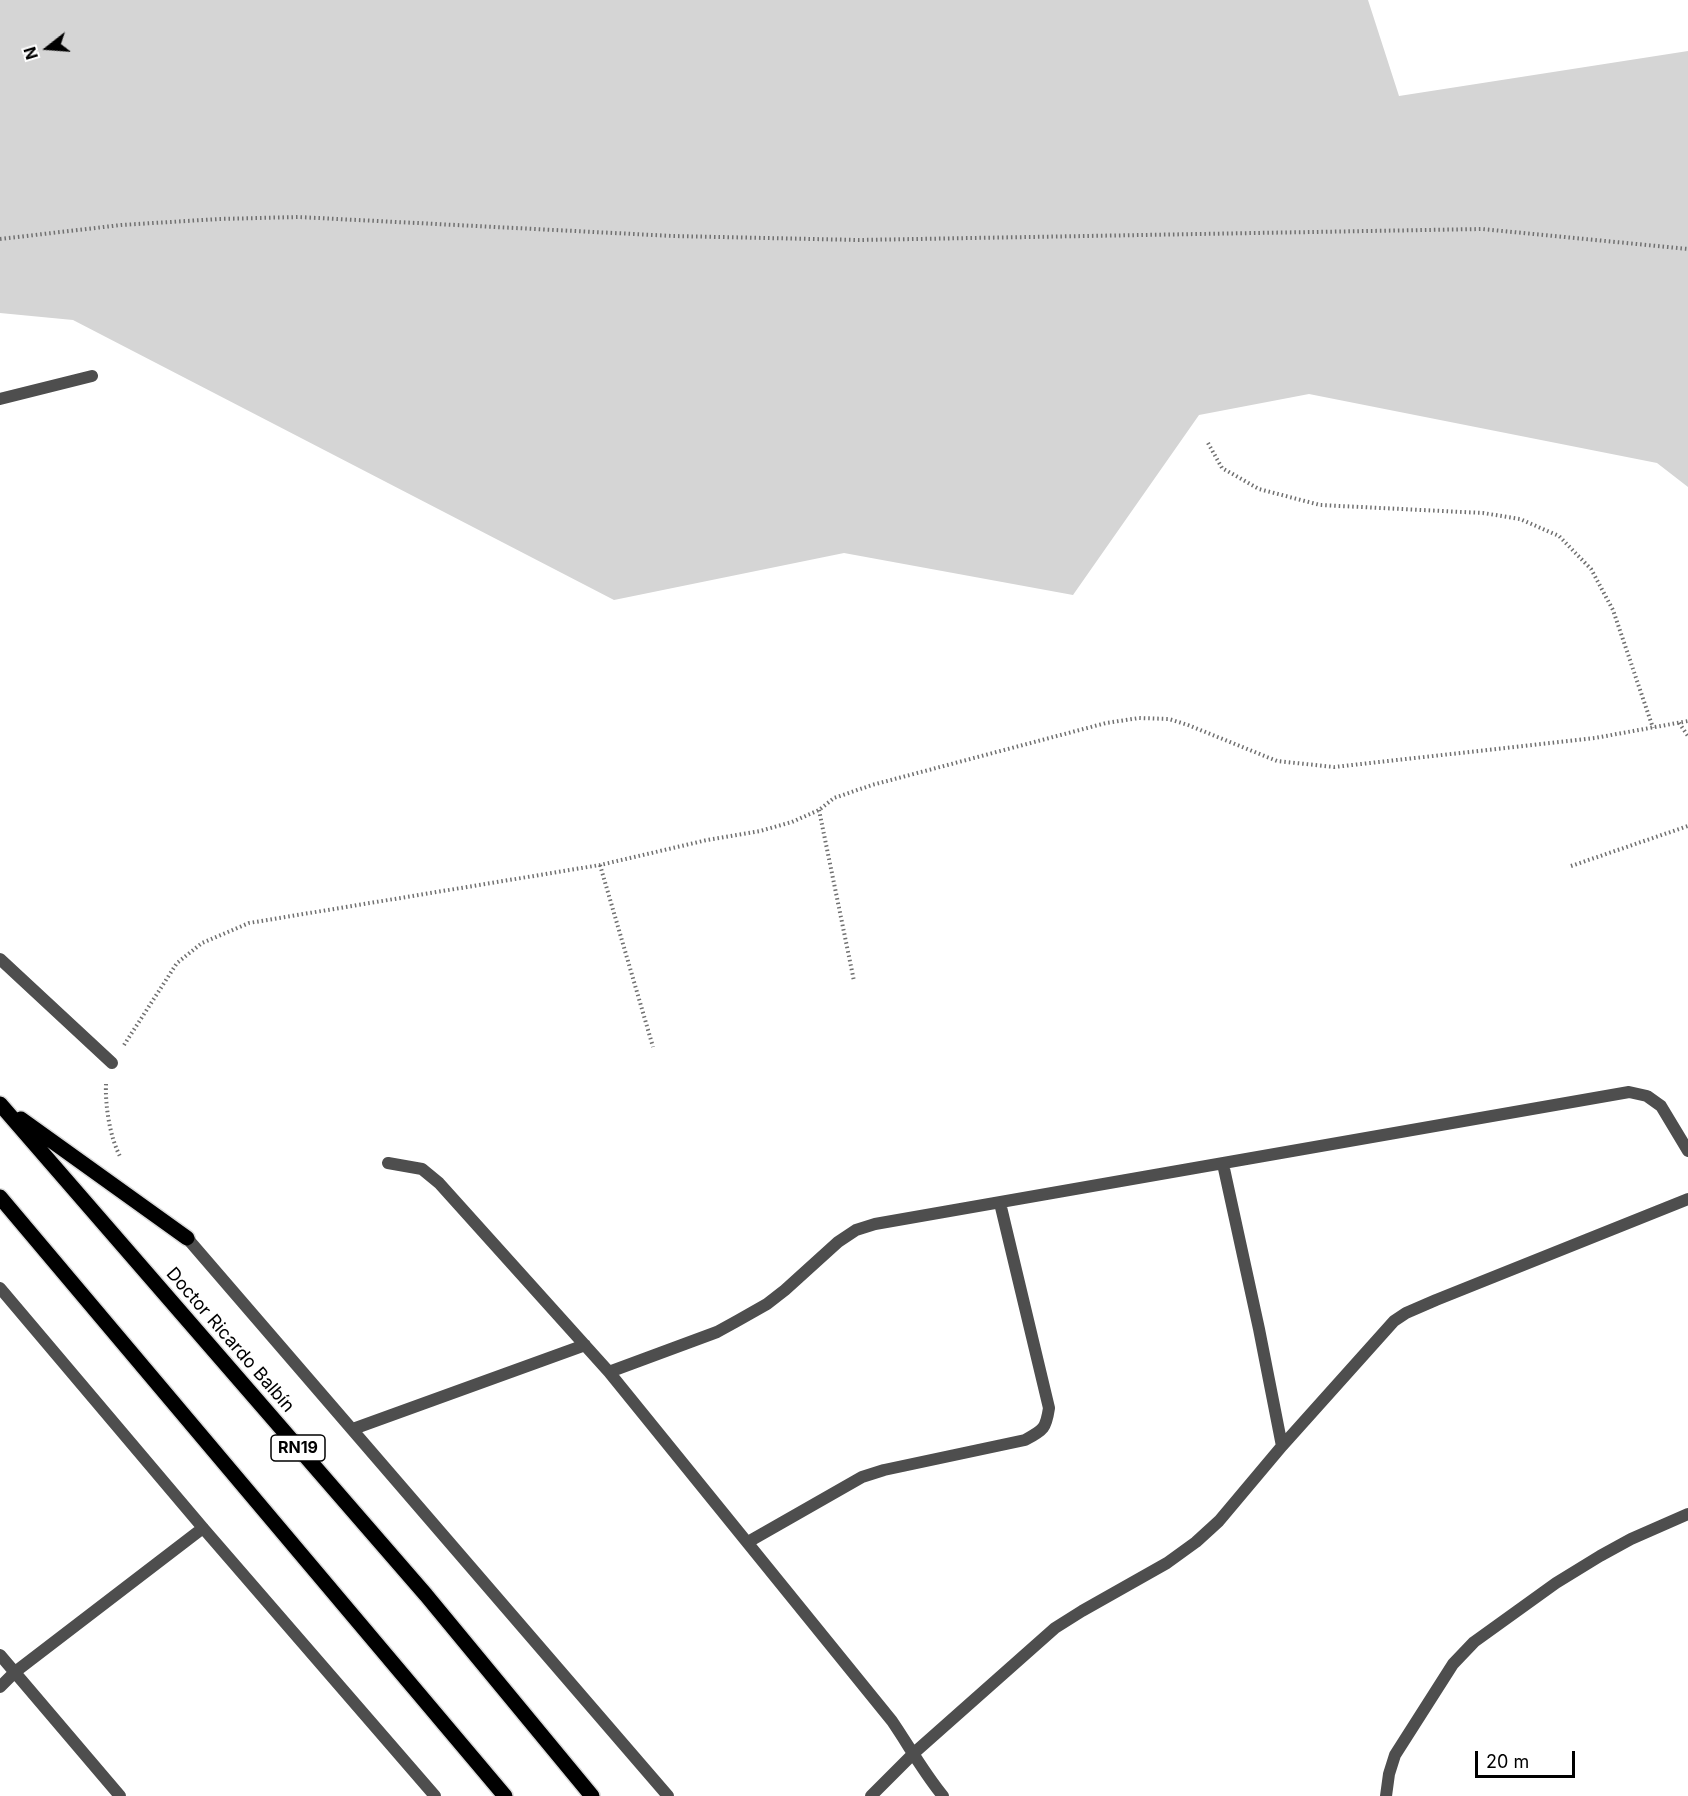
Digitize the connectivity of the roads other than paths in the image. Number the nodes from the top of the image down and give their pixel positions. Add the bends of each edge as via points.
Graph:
1 (92, 376) dead end
2 (0, 399) edge
3 (0, 959) edge
4 (112, 1063) road end
5 (0, 1104) edge
6 (1688, 1151) edge
7 (388, 1163) dead end
8 (1223, 1164) junction
9 (0, 1197) edge
10 (1688, 1199) edge
11 (1000, 1203) junction
12 (187, 1238) joint
13 (0, 1288) edge
14 (585, 1345) junction
15 (609, 1372) junction
16 (353, 1429) junction
17 (1282, 1446) junction
18 (1688, 1514) edge
19 (203, 1528) junction
20 (748, 1542) junction
21 (0, 1654) edge
22 (15, 1672) junction
23 (0, 1687) edge
24 (914, 1753) junction
25 (120, 1796) edge
26 (435, 1796) edge
27 (505, 1796) edge
28 (592, 1796) edge
29 (668, 1796) edge
30 (871, 1796) edge
31 (943, 1796) edge
32 (1386, 1796) edge

1 - 2 street
3 - 4 street
5 - 12 main road
5 - 28 main road, Doctor Ricardo Balbín / RN19 via 418,1586
6 - 8 street via 1661,1106 1647,1096 1629,1092
7 - 14 street via 422,1169 439,1183
8 - 11 street
8 - 17 street
9 - 27 main road
10 - 17 street via 1406,1313 1394,1321
11 - 15 street via 856,1230 767,1304 717,1332
11 - 20 street via 1049,1407 1046,1425 1025,1440 862,1477
12 - 16 street
13 - 19 street
14 - 15 street
14 - 16 street
15 - 20 street
16 - 29 street
17 - 24 street via 1219,1521 1196,1542 1055,1628
18 - 32 street via 1600,1556 1474,1642 1453,1664 1395,1755
19 - 22 street
19 - 26 street
20 - 24 street
21 - 22 street
22 - 23 street
22 - 25 street
24 - 30 street
24 - 31 street

